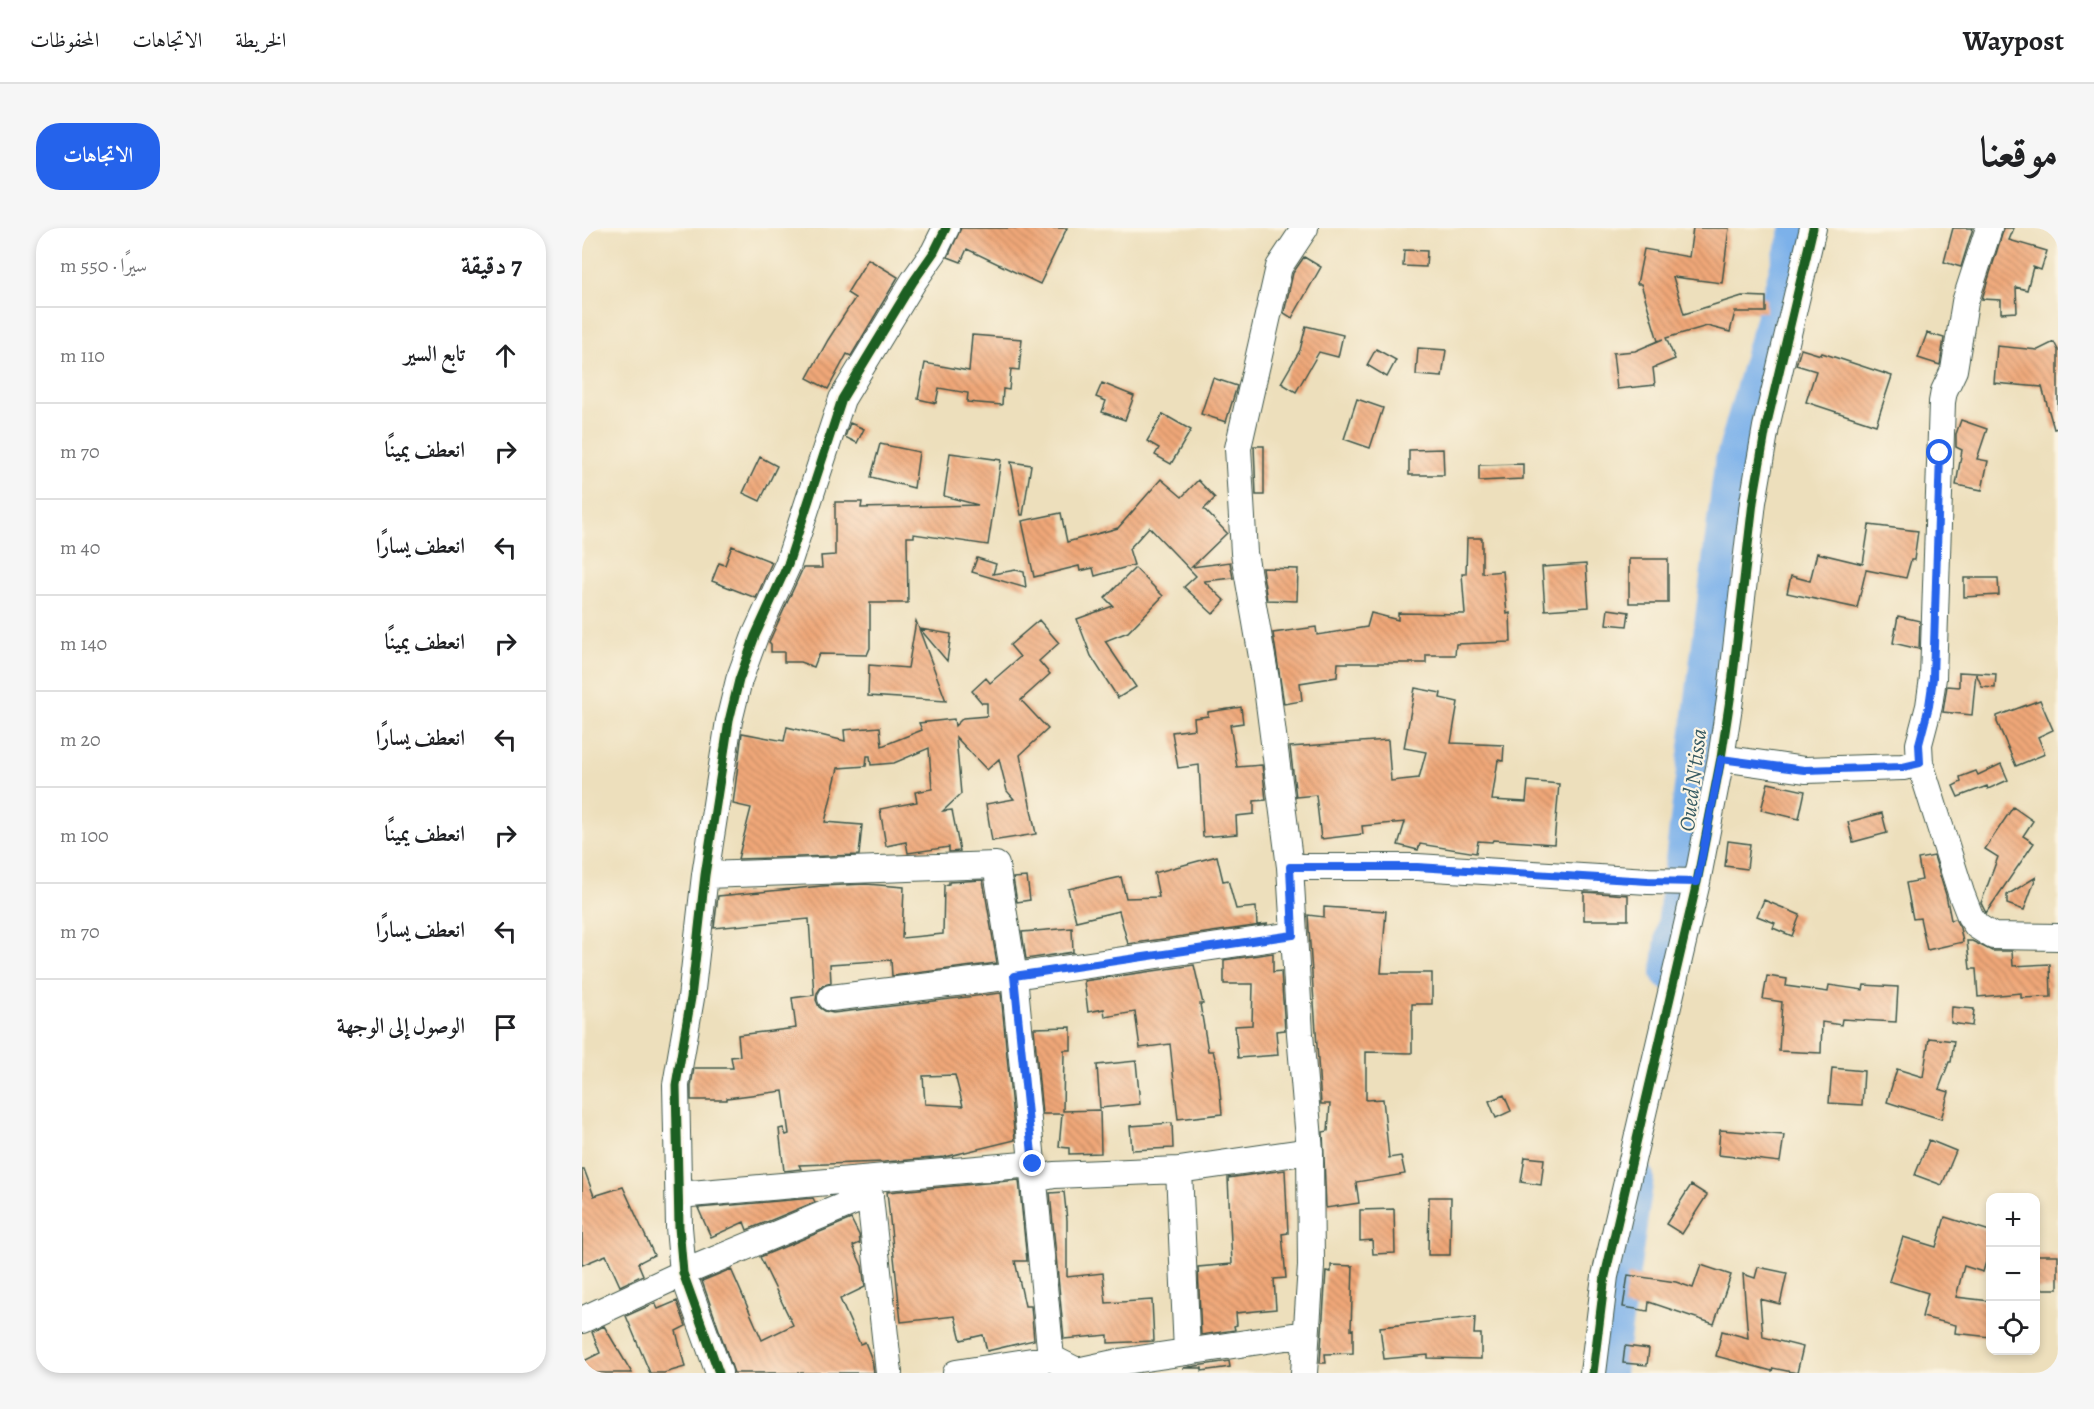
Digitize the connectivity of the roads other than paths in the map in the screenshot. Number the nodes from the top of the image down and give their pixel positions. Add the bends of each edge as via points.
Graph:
1 (946, 228) edge
2 (1305, 228) edge
3 (1813, 228) edge
4 (1989, 228) edge
5 (1721, 759) junction
6 (1920, 763) junction
7 (1290, 867) junction
8 (705, 874) junction
9 (1697, 882) junction
10 (1293, 935) junction
11 (2058, 937) edge
12 (1014, 976) junction
13 (831, 998) dead end
14 (1310, 1151) junction
15 (1179, 1170) junction
16 (1034, 1171) junction
17 (869, 1186) junction
18 (679, 1195) junction
19 (684, 1274) junction
20 (582, 1320) edge
21 (1306, 1334) junction
22 (1187, 1352) junction
23 (1051, 1358) junction
24 (719, 1373) edge
25 (889, 1373) edge
26 (956, 1373) edge
27 (1304, 1373) edge
28 (1593, 1373) edge

1 - 8 street via 842,399 788,564 739,680
2 - 7 street via 1279,267 1238,448 1244,553 1266,680
3 - 5 street via 1766,427
4 - 6 street via 1965,302 1954,370 1942,402 1933,678 1919,744
5 - 6 street via 1804,770
5 - 9 street
6 - 11 street via 1961,893 1977,926 1993,936
7 - 9 street via 1417,867
7 - 10 street
8 - 12 street via 996,865
8 - 18 street via 691,998 676,1085
9 - 28 street via 1605,1276
10 - 12 street
10 - 14 street
12 - 13 street
12 - 16 street
14 - 15 street
14 - 21 street via 1311,1266
15 - 16 street via 1054,1175
15 - 22 street
16 - 17 street
16 - 23 street
17 - 18 street
17 - 19 street
17 - 25 street
18 - 19 street
19 - 20 street
19 - 24 street
21 - 22 street
21 - 27 street
22 - 23 street via 1077,1371
23 - 26 street

